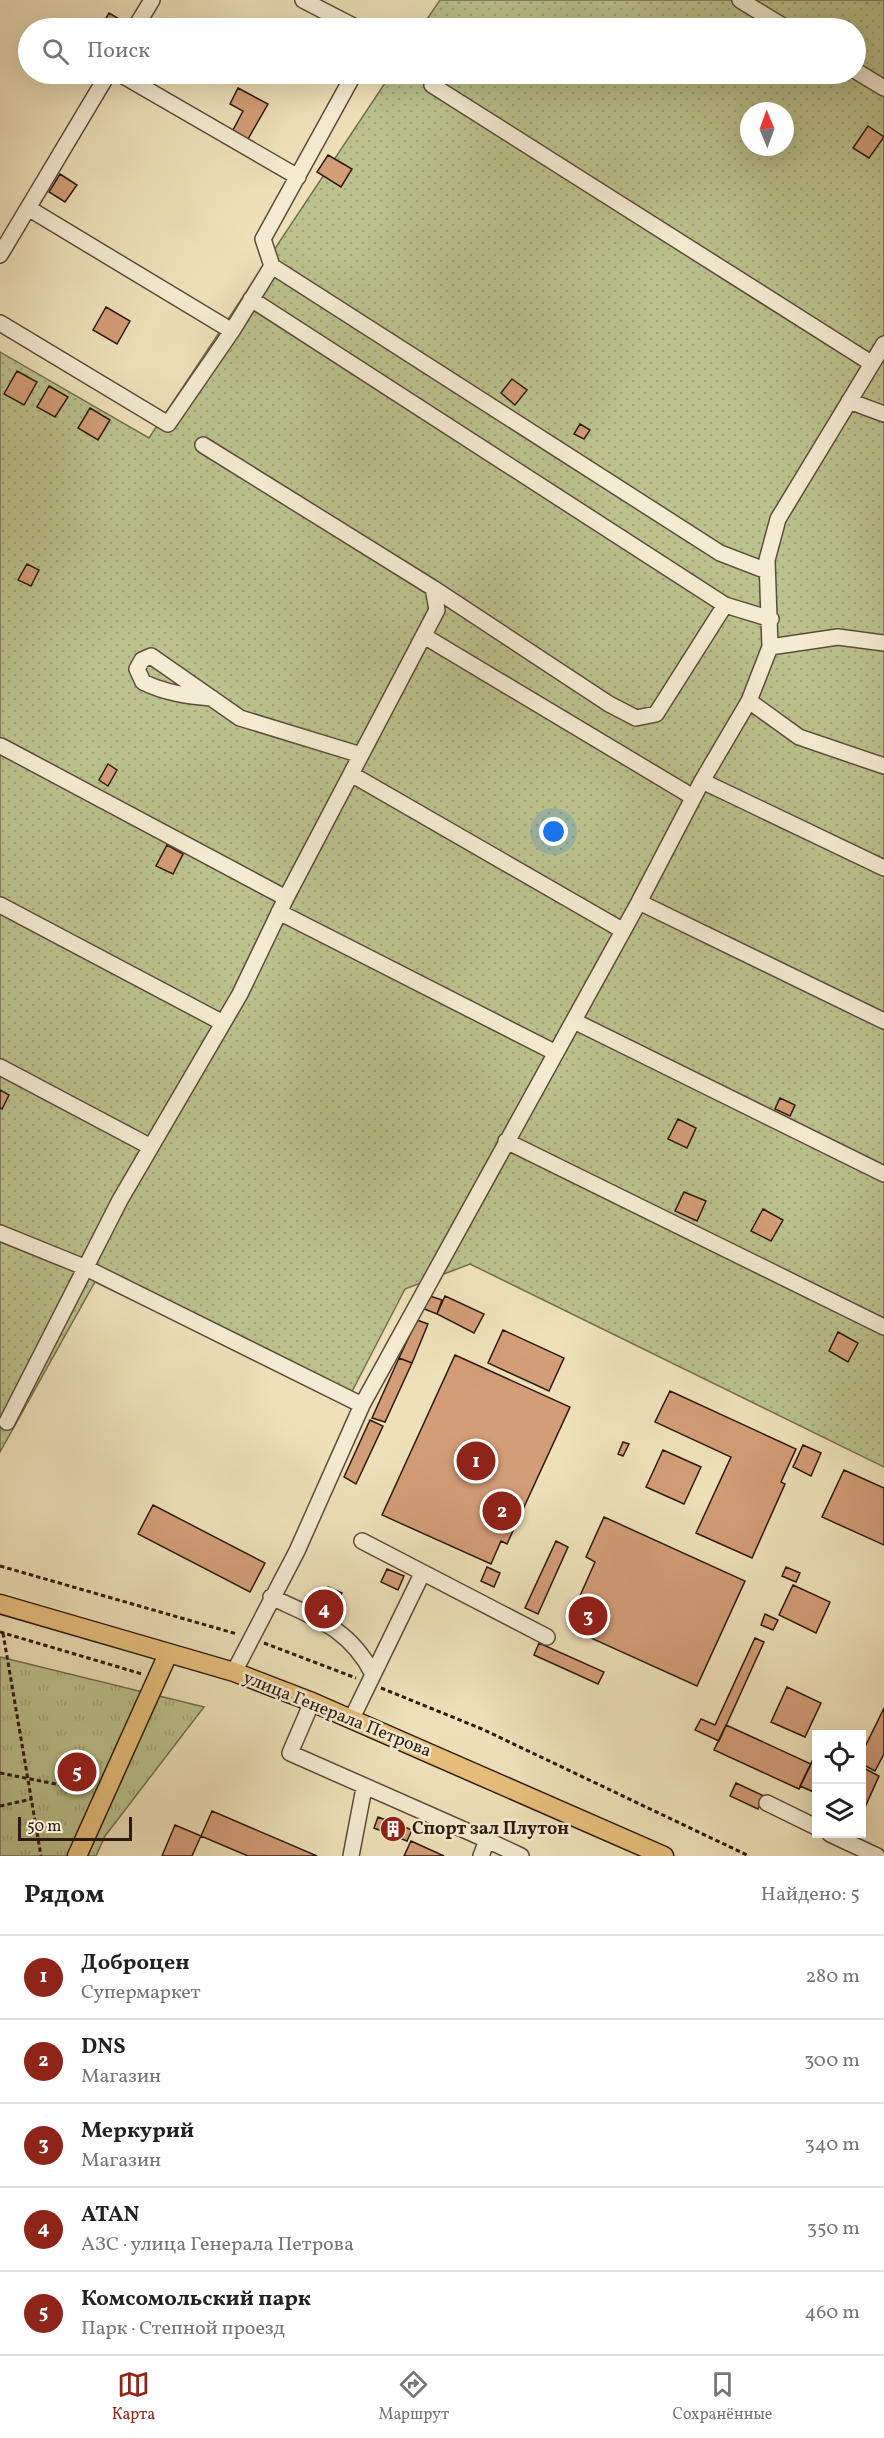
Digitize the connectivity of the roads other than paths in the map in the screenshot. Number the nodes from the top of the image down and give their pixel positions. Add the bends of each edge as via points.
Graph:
1 (152, 0) edge
2 (303, 0) edge
3 (740, 0) edge
4 (141, 18) edge
5 (338, 18) edge
6 (770, 18) edge
7 (866, 77) edge
8 (102, 84) edge
9 (137, 84) edge
10 (349, 84) edge
11 (432, 86) dead end
12 (884, 88) edge
13 (298, 177) junction
14 (28, 208) junction
15 (0, 255) edge
16 (272, 266) junction
17 (251, 299) junction
18 (0, 323) edge
19 (232, 332) junction
20 (884, 344) edge
21 (871, 363) junction
22 (849, 401) junction
23 (884, 414) edge
24 (202, 445) dead end
25 (767, 571) junction
26 (433, 588) junction
27 (725, 605) junction
28 (771, 619) junction
29 (424, 636) junction
30 (884, 643) edge
31 (770, 647) junction
32 (212, 698) dead end
33 (749, 701) junction
34 (1, 746) edge
35 (361, 755) junction
36 (884, 766) edge
37 (351, 774) junction
38 (702, 781) junction
39 (693, 797) junction
40 (884, 868) edge
41 (639, 902) junction
42 (0, 905) edge
43 (282, 905) junction
44 (622, 930) junction
45 (574, 1021) junction
46 (884, 1021) edge
47 (223, 1023) junction
48 (556, 1053) junction
49 (0, 1067) edge
50 (506, 1141) junction
51 (151, 1147) junction
52 (884, 1174) edge
53 (0, 1233) edge
54 (84, 1267) junction
55 (884, 1327) edge
56 (362, 1405) junction
57 (7, 1422) dead end
58 (362, 1541) dead end
59 (422, 1574) junction
60 (271, 1597) junction
61 (0, 1604) edge
62 (547, 1637) dead end
63 (168, 1653) junction
64 (234, 1672) junction
65 (371, 1678) junction
66 (312, 1702) junction
67 (352, 1718) junction
68 (364, 1788) junction
69 (767, 1803) dead end
70 (812, 1825) edge
71 (840, 1838) edge
72 (487, 1840) junction
73 (884, 1847) edge
74 (77, 1856) edge
75 (351, 1856) edge
76 (481, 1856) edge
77 (521, 1856) edge
78 (664, 1856) edge
79 (878, 1856) edge

1 - 4 street
2 - 5 street
3 - 6 street
7 - 12 street
8 - 14 street
9 - 13 street
10 - 13 street
11 - 21 street
13 - 16 street via 263,239
14 - 15 street
14 - 19 street
16 - 17 street
16 - 25 street via 720,553
17 - 19 street
17 - 27 street
18 - 19 street via 168,424
20 - 21 street
21 - 22 street
22 - 23 street
22 - 25 street via 778,519 766,560
24 - 26 street
25 - 28 street
26 - 27 street via 636,718 656,714
26 - 29 street via 437,610
27 - 28 street
28 - 31 street
29 - 35 street
29 - 39 street
30 - 31 street via 838,637
31 - 33 street
32 - 35 street via 240,718
33 - 36 street via 799,737
33 - 38 street
34 - 43 street
35 - 37 street
37 - 43 street
37 - 44 street
38 - 39 street
38 - 40 street
39 - 41 street
41 - 44 street
41 - 46 street
42 - 47 street
43 - 47 street
43 - 48 street
44 - 45 street
45 - 48 street
45 - 52 street
47 - 51 street
48 - 50 street
49 - 51 street
50 - 55 street
50 - 56 street
51 - 54 street
53 - 54 street
54 - 56 street
54 - 57 street
56 - 60 street via 297,1551
58 - 59 street
59 - 62 street
59 - 65 street
60 - 64 street
60 - 65 street via 337,1629 362,1653
61 - 63 main road, улица Генерала Петрова
63 - 64 main road, улица Генерала Петрова
63 - 74 main road
64 - 66 main road, улица Генерала Петрова
65 - 67 street
66 - 67 main road, улица Генерала Петрова
66 - 68 street via 290,1753
67 - 78 main road, улица Генерала Петрова
68 - 72 street
68 - 75 street
69 - 70 street
71 - 79 street
72 - 76 street
72 - 77 street
73 - 79 street

